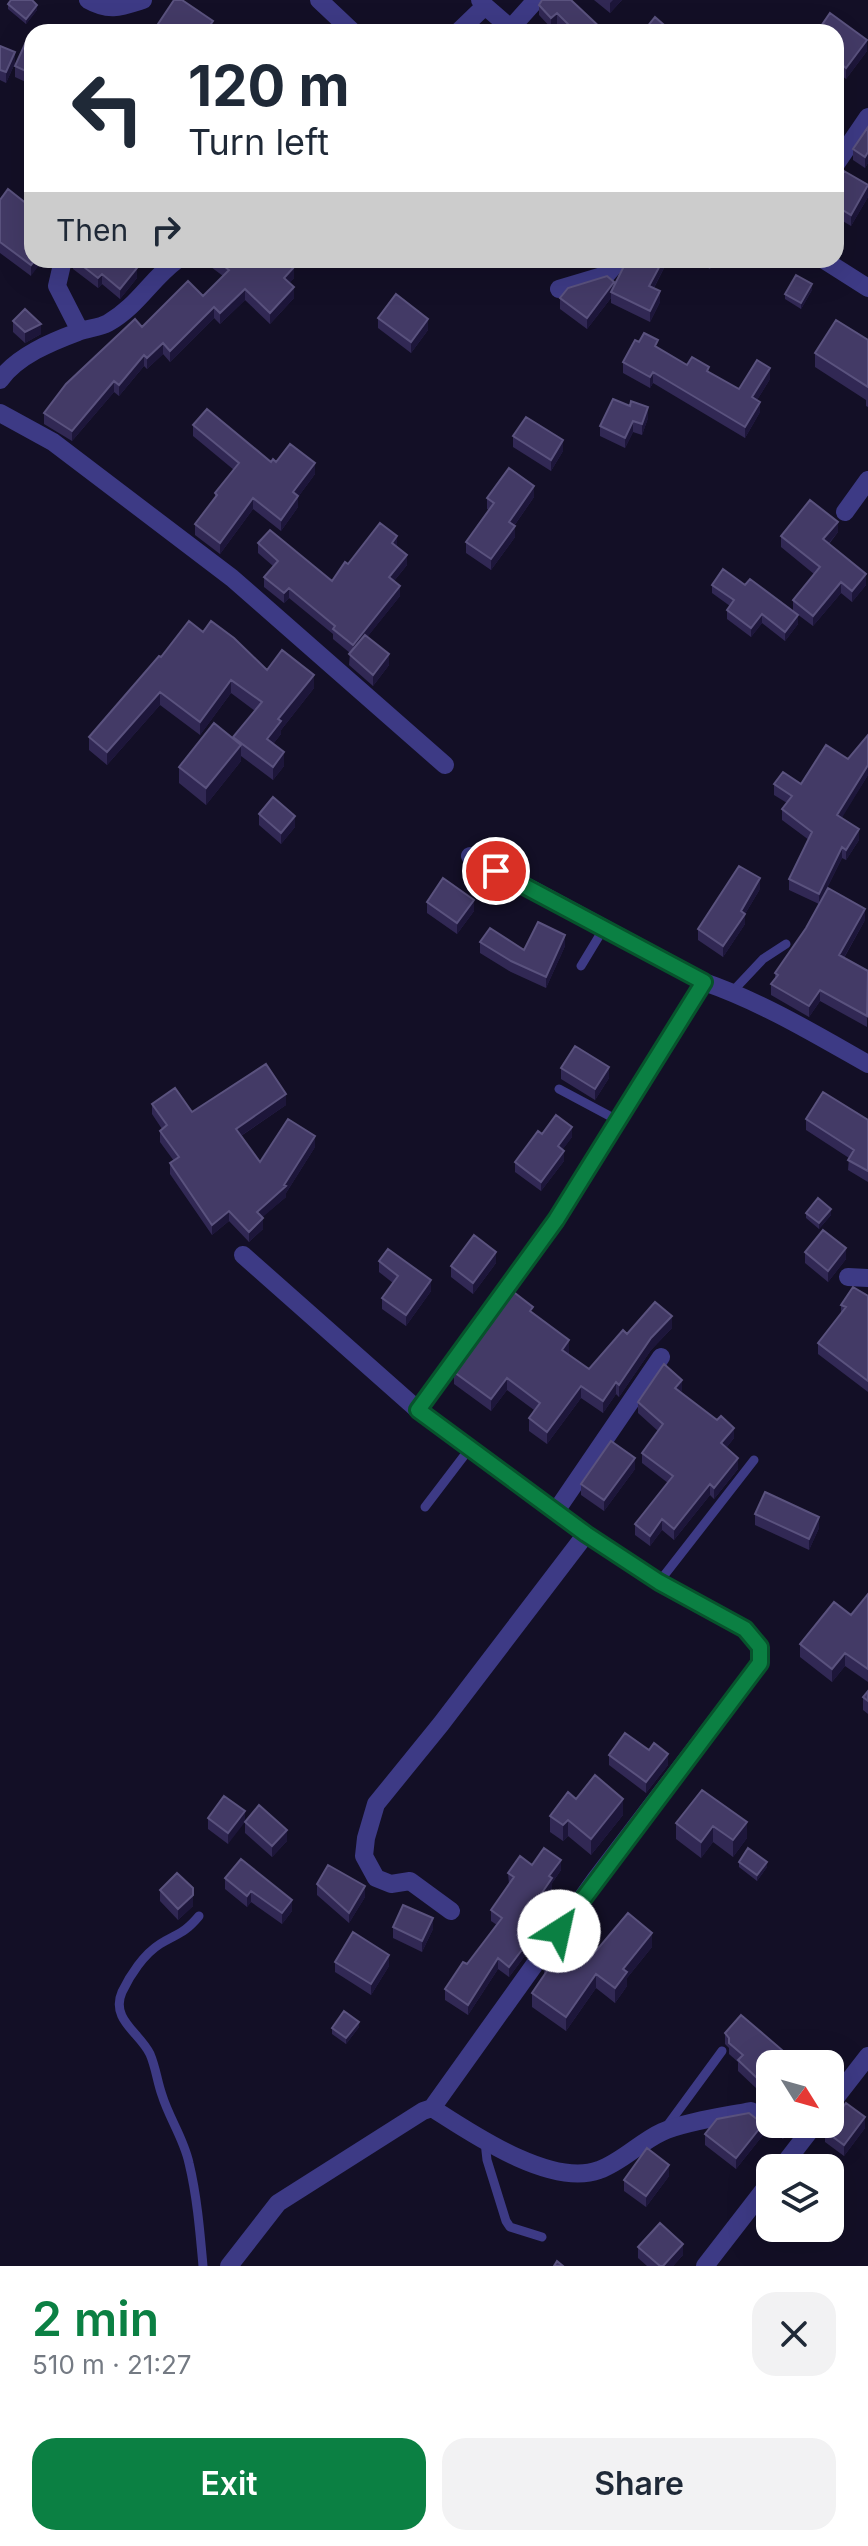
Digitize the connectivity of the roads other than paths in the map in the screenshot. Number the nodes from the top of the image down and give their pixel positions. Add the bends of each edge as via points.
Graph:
1 (88, 0) edge
2 (143, 0) edge
3 (319, 0) edge
4 (536, 0) edge
5 (482, 3) edge
6 (344, 24) edge
7 (465, 24) edge
8 (505, 24) edge
9 (517, 24) edge
10 (868, 117) edge
11 (844, 152) edge
12 (61, 268) edge
13 (169, 268) edge
14 (612, 268) edge
15 (837, 268) edge
16 (868, 288) edge
17 (559, 289) dead end
18 (80, 331) junction
19 (0, 380) edge
20 (0, 413) edge
21 (868, 480) edge
22 (845, 512) dead end
23 (445, 765) dead end
24 (470, 856) dead end
25 (604, 928) junction
26 (786, 944) dead end
27 (581, 966) dead end
28 (704, 982) junction
29 (732, 992) junction
30 (868, 1064) edge
31 (559, 1089) dead end
32 (619, 1121) junction
33 (243, 1255) dead end
34 (848, 1277) dead end
35 (868, 1278) edge
36 (661, 1357) dead end
37 (418, 1410) junction
38 (470, 1448) junction
39 (754, 1460) dead end
40 (425, 1507) dead end
41 (556, 1511) junction
42 (586, 1534) junction
43 (659, 1582) junction
44 (451, 1911) dead end
45 (199, 1916) dead end
46 (722, 2051) dead end
47 (868, 2056) edge
48 (844, 2087) edge
49 (432, 2108) junction
50 (751, 2111) edge
51 (662, 2132) junction
52 (804, 2138) edge
53 (485, 2142) junction
54 (792, 2154) edge
55 (756, 2200) edge
56 (542, 2237) dead end
57 (203, 2266) edge
58 (229, 2266) edge
59 (705, 2266) edge

1 - 2 street via 113,9
3 - 6 street
4 - 9 street
5 - 7 street
5 - 8 street
10 - 11 street
12 - 18 street via 57,286
13 - 18 street via 106,324
14 - 17 street via 606,275
15 - 16 street
18 - 19 street via 39,348
20 - 23 street via 53,442 232,578
21 - 22 street
24 - 25 street
25 - 27 lane
25 - 28 street
26 - 29 lane
28 - 29 street
28 - 32 street
29 - 30 street
31 - 32 lane
32 - 37 street via 556,1220
33 - 37 street
34 - 35 street
36 - 41 street
37 - 38 street
38 - 40 lane
38 - 41 street
39 - 43 lane
41 - 42 street
42 - 43 street
42 - 44 street via 376,1804 364,1856 376,1878 391,1884 410,1881
43 - 49 street via 745,1629 760,1647 760,1663 595,1880
45 - 57 lane via 186,1932 162,1943 137,1967 119,2006 122,2019 146,2046 155,2066 189,2163
46 - 51 lane
47 - 48 street
49 - 53 street
49 - 58 street via 278,2203
50 - 51 street
51 - 53 street via 599,2170 581,2174 545,2168
52 - 54 street
53 - 56 lane via 506,2221
55 - 59 street

